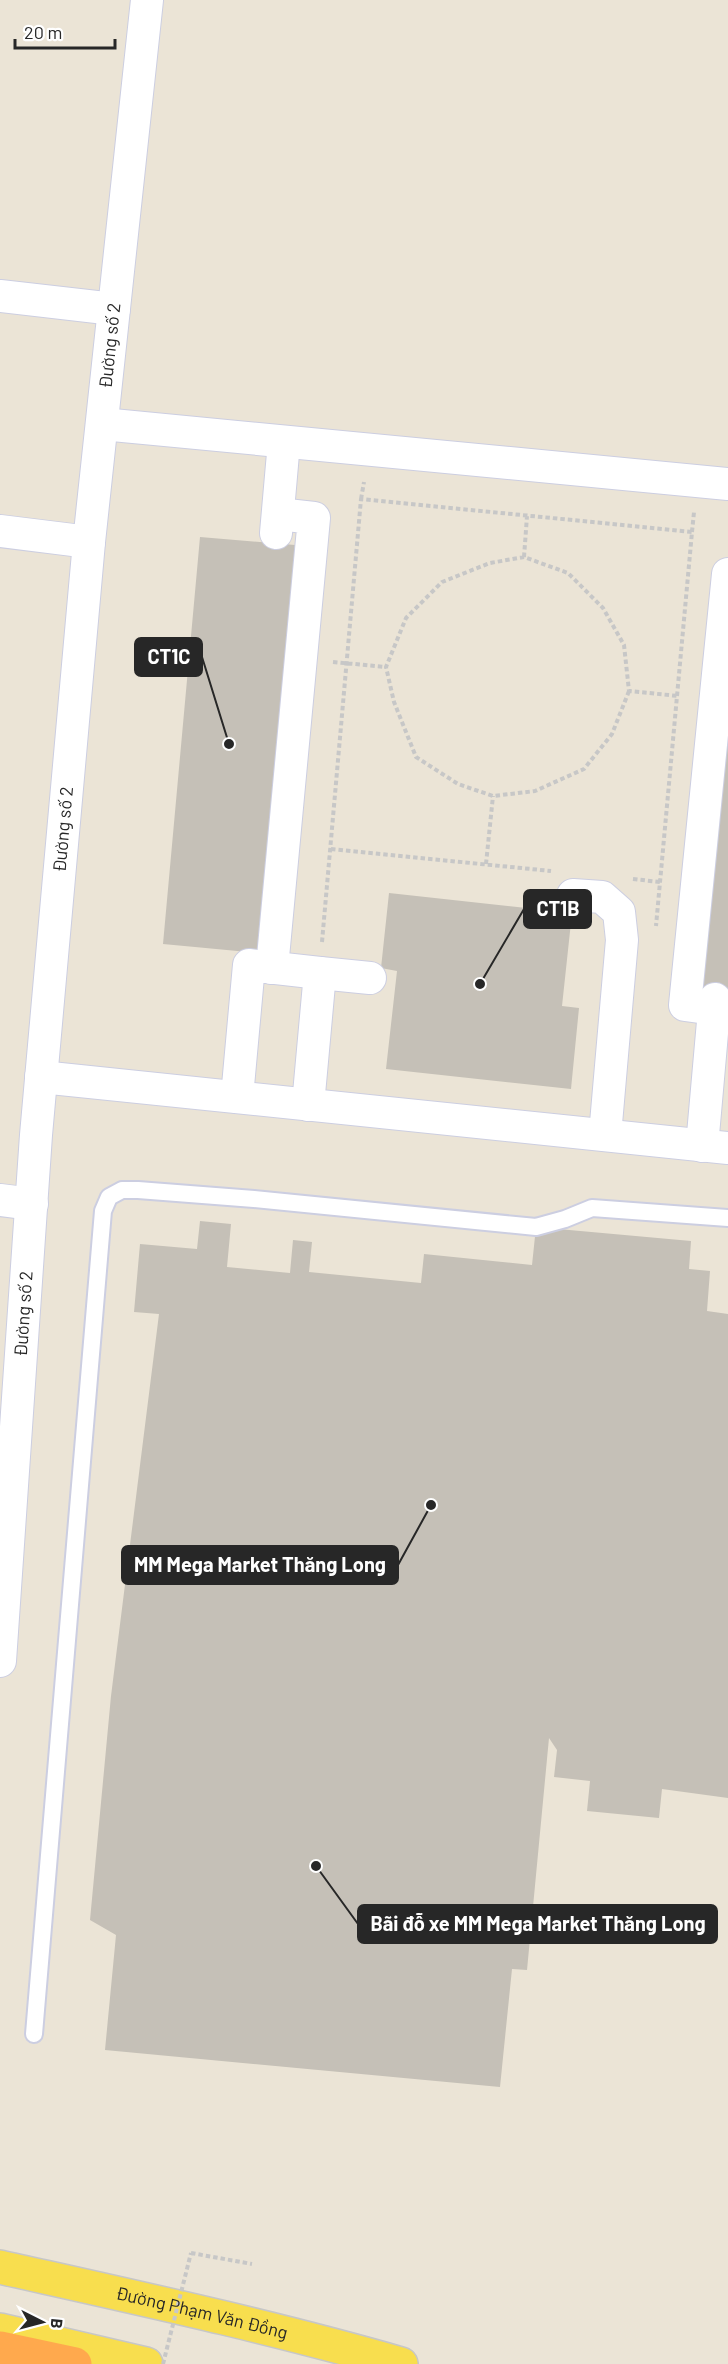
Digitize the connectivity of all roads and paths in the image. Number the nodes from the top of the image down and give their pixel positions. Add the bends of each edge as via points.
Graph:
1 (147, 0) edge
2 (0, 296) edge
3 (114, 309) junction
4 (102, 424) junction
5 (284, 442) junction
6 (728, 484) edge
7 (527, 516) junction
8 (0, 531) edge
9 (89, 542) junction
10 (524, 556) junction
11 (728, 574) edge
12 (347, 663) junction
13 (386, 667) junction
14 (629, 691) junction
15 (677, 696) junction
16 (493, 796) junction
17 (331, 849) junction
18 (486, 864) junction
19 (625, 879) dead end
20 (660, 882) junction
21 (564, 883) joint
22 (655, 929) dead end
23 (272, 968) junction
24 (320, 973) junction
25 (370, 978) dead end
26 (41, 1077) junction
27 (237, 1097) junction
28 (308, 1105) junction
29 (605, 1135) junction
30 (715, 1147) edge
31 (0, 1200) edge
32 (32, 1204) junction
33 (728, 1218) edge
34 (1, 1630) edge
35 (0, 1661) edge
36 (34, 2034) dead end
37 (252, 2264) dead end
38 (0, 2267) edge
39 (0, 2330) edge
40 (0, 2348) edge
41 (75, 2364) edge
42 (146, 2364) edge
43 (163, 2364) edge
44 (401, 2364) edge

1 - 3 street, Đường số 2
2 - 3 street
3 - 4 street, Đường số 2
4 - 5 street
4 - 9 street, Đường số 2
5 - 6 street
5 - 23 street via 277,523 314,518
7 - 10 path
7 - 12 path via 362,499
7 - 15 path via 692,532
8 - 9 street
9 - 26 street, Đường số 2
10 - 13 path via 490,563 442,582 406,618
10 - 14 path via 568,573 603,608 624,645
11 - 30 street via 685,1005 715,1004
12 - 13 path
12 - 17 path
13 - 16 path via 394,702 416,757 458,784
14 - 15 path
14 - 16 path via 612,734 584,769 535,791
15 - 20 path
16 - 18 path
17 - 18 path
17 - 24 path
18 - 21 path
19 - 20 path
20 - 22 path
21 - 29 street via 602,897 619,912 622,940
23 - 24 street
23 - 27 street via 249,966
24 - 25 street
24 - 28 street
26 - 27 street
26 - 32 street, Đường số 2
27 - 28 street
28 - 29 street
29 - 30 street
31 - 32 street
32 - 34 street, Đường số 2
33 - 36 lane via 592,1208 536,1227 138,1190 122,1190 109,1197 104,1211
34 - 35 street, Đường số 2
37 - 43 path, bridge via 191,2253
38 - 44 main road, Đường Phạm Văn Đồng
39 - 42 main road
40 - 41 highway

